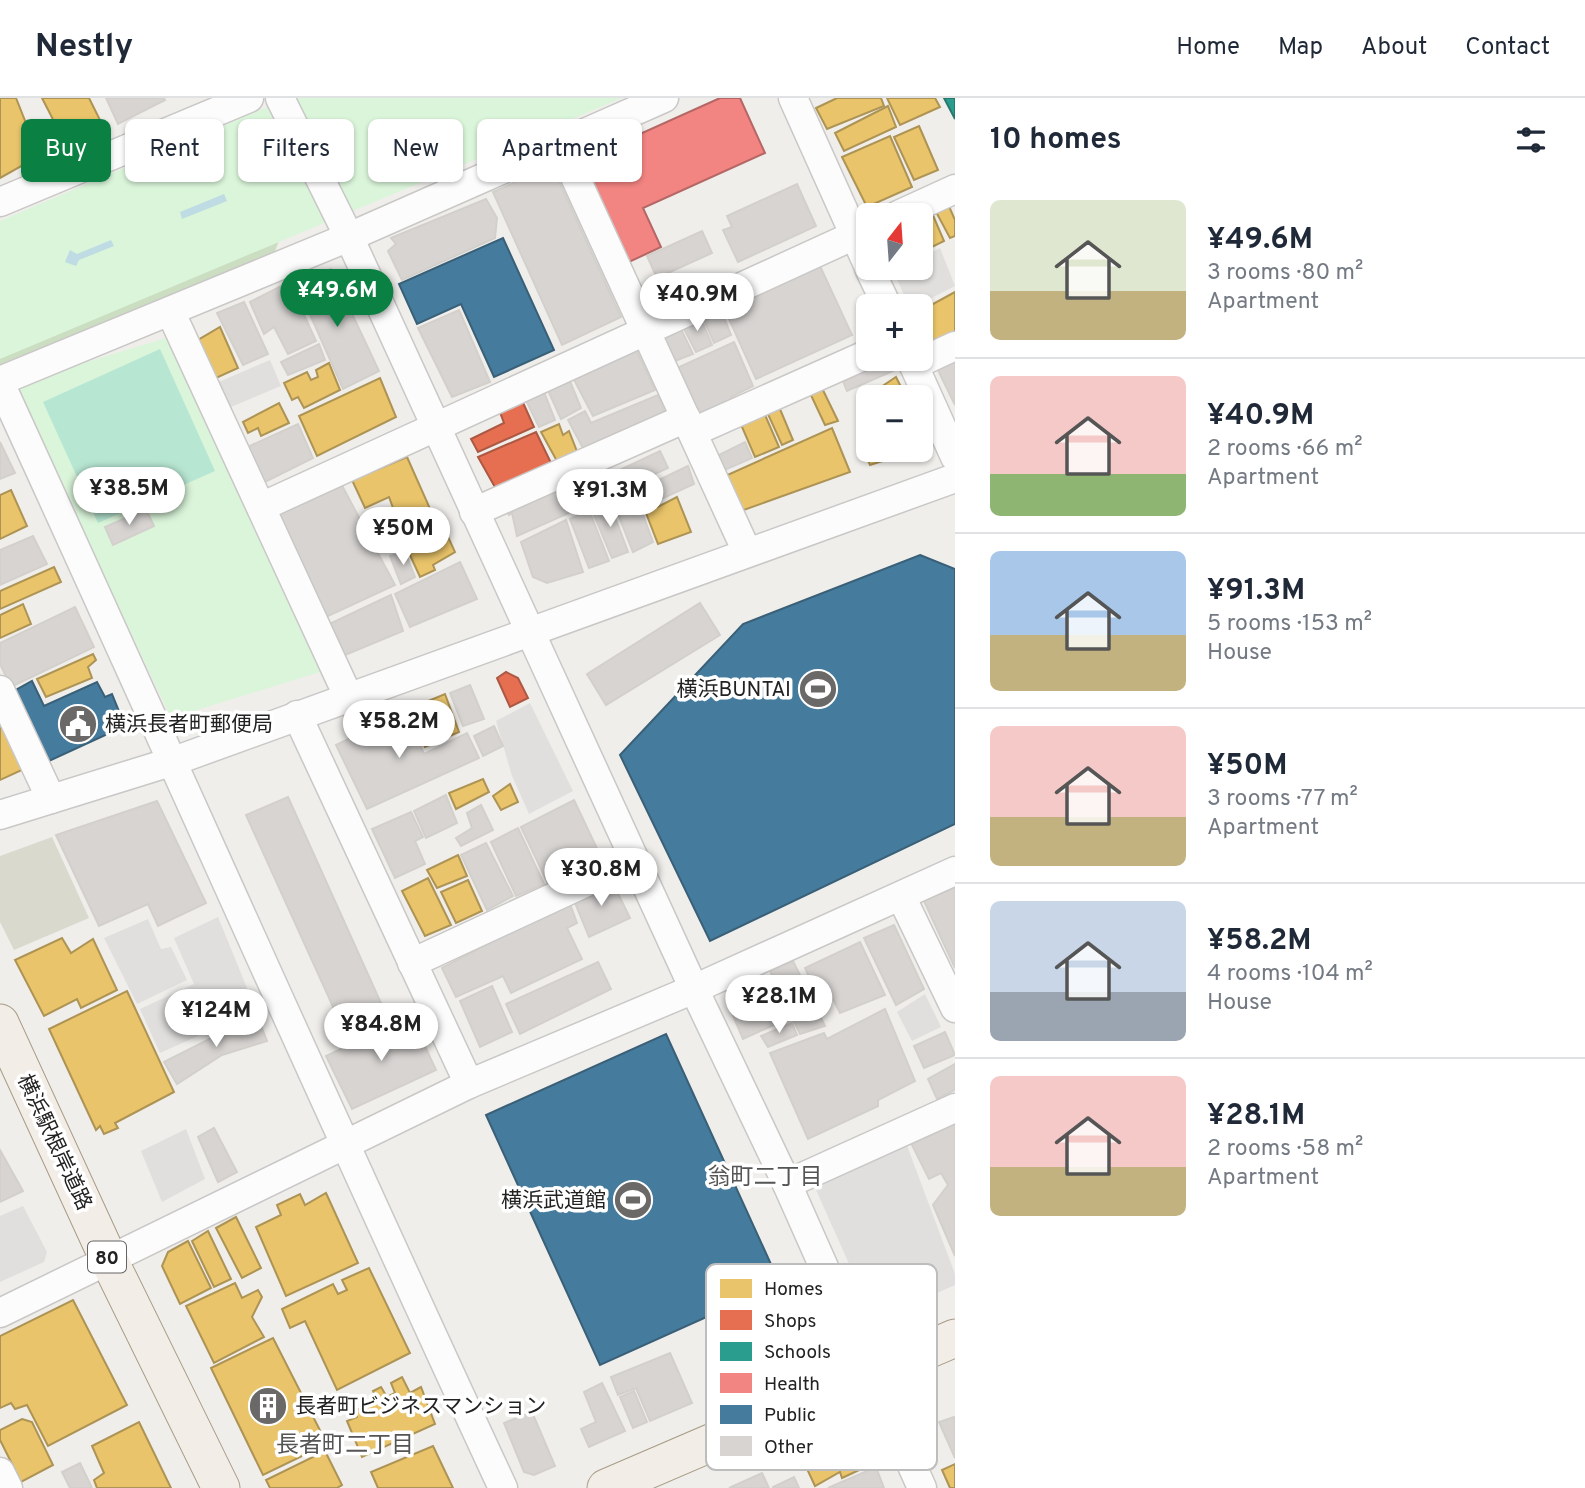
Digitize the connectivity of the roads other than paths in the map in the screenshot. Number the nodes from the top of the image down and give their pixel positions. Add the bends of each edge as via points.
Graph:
1 (249, 98) edge
2 (280, 98) edge
3 (664, 98) edge
4 (793, 98) edge
5 (617, 119) edge
6 (477, 181) edge
7 (577, 182) edge
8 (955, 189) edge
9 (0, 202) edge
10 (924, 203) edge
11 (856, 222) edge
12 (856, 234) edge
13 (349, 237) junction
14 (171, 313) junction
15 (647, 333) junction
16 (955, 346) edge
17 (933, 354) edge
18 (856, 359) edge
19 (916, 371) edge
20 (0, 382) edge
21 (689, 425) junction
22 (435, 427) junction
23 (955, 457) edge
24 (955, 478) edge
25 (261, 507) junction
26 (474, 512) junction
27 (747, 552) junction
28 (528, 630) junction
29 (0, 690) edge
30 (348, 696) junction
31 (297, 715) junction
32 (174, 761) junction
33 (51, 799) junction
34 (0, 815) edge
35 (634, 860) junction
36 (955, 871) edge
37 (901, 897) junction
38 (412, 963) junction
39 (694, 989) junction
40 (955, 1008) edge
41 (0, 1023) edge
42 (469, 1084) junction
43 (955, 1108) edge
44 (344, 1147) junction
45 (787, 1184) junction
46 (109, 1260) junction
47 (822, 1264) edge
48 (0, 1313) edge
49 (955, 1338) edge
50 (937, 1346) edge
51 (706, 1453) edge
52 (914, 1470) edge
53 (0, 1472) edge
54 (651, 1479) edge
55 (8, 1488) edge
56 (221, 1488) edge
57 (503, 1488) edge
58 (606, 1488) edge
59 (922, 1488) edge

1 - 9 street
2 - 13 street
3 - 5 street
4 - 11 street
6 - 13 street
7 - 15 street
8 - 10 street
12 - 15 street
13 - 14 street
13 - 22 street
14 - 20 street
14 - 25 street
15 - 21 street
15 - 22 street
16 - 17 street
18 - 21 street
19 - 23 street
20 - 32 street
21 - 26 street
21 - 27 street
22 - 25 street
22 - 26 street
24 - 27 street
25 - 30 street
26 - 28 street
27 - 28 street
28 - 30 street
28 - 35 street
29 - 33 street
30 - 31 street
31 - 32 street
31 - 38 street
32 - 33 street
32 - 44 street
33 - 34 street
35 - 38 street
35 - 39 street
36 - 37 street
37 - 39 street
37 - 40 street
38 - 42 street
39 - 42 street
39 - 45 street
41 - 46 main road, 横浜駅根岸道路 / 80
42 - 44 street
43 - 45 street
44 - 46 street
44 - 57 street
45 - 47 street
46 - 48 street
46 - 56 main road, 横浜駅根岸道路 / 80
49 - 50 main road
51 - 54 main road
52 - 59 street
53 - 55 street
54 - 58 main road

